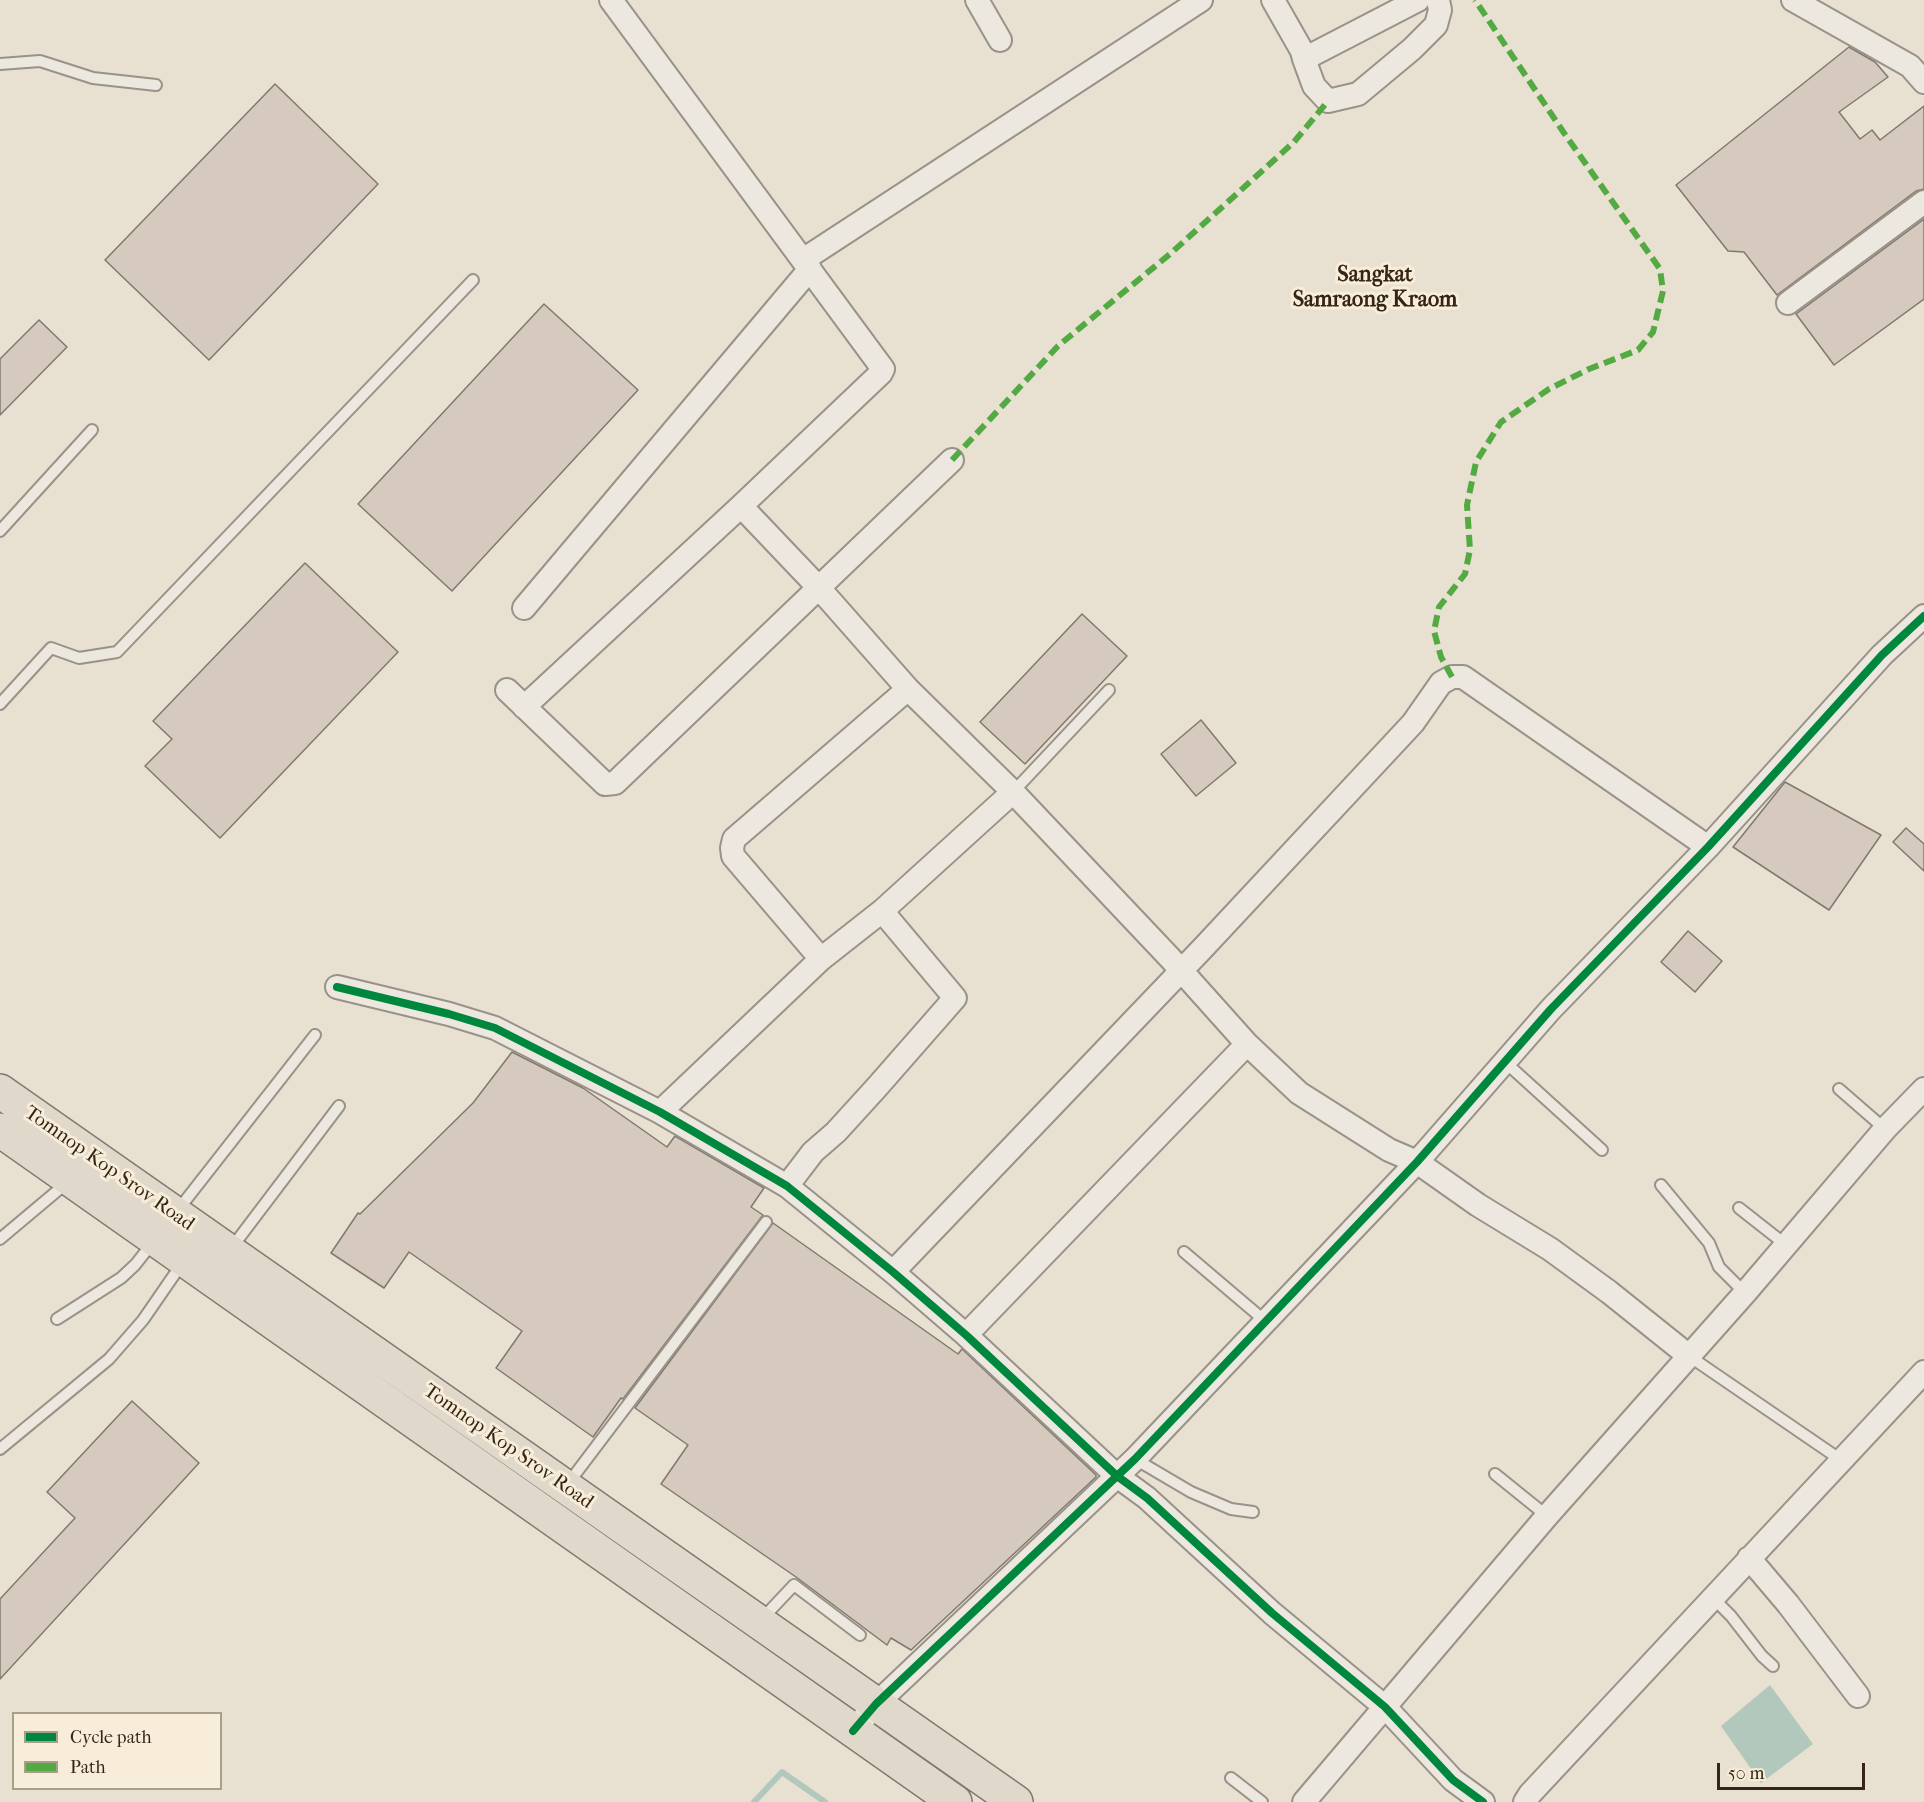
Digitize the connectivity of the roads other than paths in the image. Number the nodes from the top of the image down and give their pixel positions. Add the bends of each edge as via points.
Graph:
1 (611, 0) edge
2 (977, 0) edge
3 (1202, 0) edge
4 (1272, 0) edge
5 (1438, 0) edge
6 (1793, 0) edge
7 (1416, 1) edge
8 (1000, 40) dead end
9 (1304, 59) junction
10 (0, 64) edge
11 (1919, 66) edge
12 (156, 85) dead end
13 (1924, 202) edge
14 (807, 264) junction
15 (473, 280) dead end
16 (1788, 303) dead end
17 (92, 430) dead end
18 (952, 460) dead end
19 (741, 506) junction
20 (0, 531) edge
21 (819, 588) junction
22 (524, 608) dead end
23 (1924, 616) edge
24 (908, 689) junction
25 (507, 690) dead end
26 (1109, 690) dead end
27 (0, 704) edge
28 (524, 708) junction
29 (1013, 792) junction
30 (1708, 847) junction
31 (882, 911) junction
32 (821, 959) junction
33 (1181, 971) junction
34 (338, 987) dead end
35 (315, 1035) dead end
36 (1247, 1044) junction
37 (1505, 1062) junction
38 (1839, 1089) dead end
39 (1924, 1089) edge
40 (0, 1092) edge
41 (339, 1106) dead end
42 (660, 1112) junction
43 (1885, 1129) junction
44 (0, 1130) edge
45 (1602, 1150) dead end
46 (1417, 1162) junction
47 (71, 1179) junction
48 (1661, 1185) dead end
49 (787, 1186) junction
50 (1739, 1208) dead end
51 (766, 1222) dead end
52 (165, 1227) junction
53 (0, 1239) edge
54 (1786, 1245) junction
55 (228, 1252) junction
56 (1184, 1252) dead end
57 (185, 1259) junction
58 (893, 1272) junction
59 (1745, 1293) junction
60 (57, 1319) dead end
61 (1264, 1320) junction
62 (966, 1335) junction
63 (1689, 1356) junction
64 (1924, 1372) edge
65 (0, 1449) edge
66 (1135, 1459) junction
67 (1841, 1460) junction
68 (1496, 1474) dead end
69 (1117, 1476) junction
70 (565, 1488) junction
71 (1253, 1512) dead end
72 (1547, 1516) junction
73 (1749, 1558) junction
74 (1713, 1598) junction
75 (758, 1622) junction
76 (861, 1635) dead end
77 (1773, 1666) dead end
78 (1858, 1696) dead end
79 (876, 1704) junction
80 (1385, 1707) junction
81 (853, 1731) junction
82 (1230, 1778) dead end
83 (955, 1802) edge
84 (1016, 1802) edge
85 (1262, 1802) edge
86 (1304, 1802) edge
87 (1483, 1802) edge
88 (1525, 1802) edge

1 - 14 street
2 - 8 street
3 - 14 street
4 - 9 street
5 - 9 street via 1436,25 1358,94 1328,102 1314,86
6 - 11 street
7 - 9 street
10 - 12 lane via 40,61 93,78
13 - 16 street
14 - 19 street via 883,369 882,373
14 - 22 street
15 - 27 lane via 117,652 80,658 51,648
17 - 20 lane
18 - 21 street
19 - 21 street
19 - 28 street
21 - 24 street
21 - 28 street via 615,783 605,784
23 - 30 street via 1882,654
24 - 29 street
24 - 32 street via 734,839 733,856
25 - 28 street
26 - 29 lane
29 - 31 street
29 - 33 street
30 - 33 street via 1463,677 1452,677 1441,683 1413,723
30 - 37 street
31 - 32 street
31 - 49 street via 955,998 836,1132 813,1152
32 - 42 street
33 - 36 street
33 - 58 street
34 - 42 street via 495,1028
35 - 52 lane
36 - 46 street via 1299,1092 1389,1150
36 - 62 street
37 - 45 lane
37 - 46 street
38 - 43 lane
39 - 43 street
40 - 52 main road, Tomnop Kop Srov Road
41 - 55 lane
42 - 49 street
43 - 54 street
44 - 47 main road, Tomnop Kop Srov Road
46 - 61 street
46 - 63 street via 1550,1249
47 - 52 main road, Tomnop Kop Srov Road
47 - 53 lane
48 - 59 lane via 1709,1244 1719,1267
49 - 58 street
50 - 54 lane
51 - 70 lane
52 - 55 main road, Tomnop Kop Srov Road
52 - 57 main road, Tomnop Kop Srov Road
52 - 60 lane via 121,1278
54 - 59 street
55 - 70 main road, Tomnop Kop Srov Road
56 - 61 lane
57 - 65 lane via 143,1320 109,1359
57 - 81 main road, Tomnop Kop Srov Road
58 - 62 street
59 - 63 street
61 - 66 street
62 - 69 street
63 - 67 lane
63 - 72 street
64 - 67 street
66 - 69 street
66 - 71 lane via 1191,1492 1232,1509
67 - 73 street
68 - 72 lane
69 - 79 street
69 - 80 street
70 - 75 main road, Tomnop Kop Srov Road
72 - 80 street
73 - 74 street
73 - 78 street
74 - 77 lane
74 - 88 street
75 - 76 lane via 794,1585
75 - 79 main road, Tomnop Kop Srov Road
79 - 81 street
79 - 84 main road, Tomnop Kop Srov Road
80 - 86 street
80 - 87 street via 1453,1780
81 - 83 main road, Tomnop Kop Srov Road
82 - 85 lane

